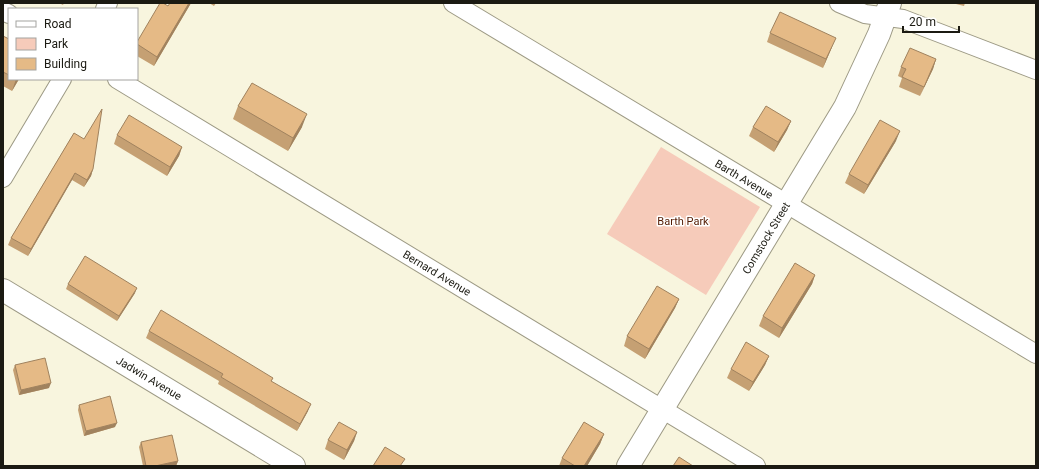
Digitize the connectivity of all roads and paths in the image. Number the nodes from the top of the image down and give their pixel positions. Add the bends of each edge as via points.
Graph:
1 (453, 3) edge
2 (839, 3) edge
3 (887, 10) edge
4 (1036, 70) edge
5 (61, 80) edge
6 (120, 80) edge
7 (3, 178) edge
8 (786, 204) junction
9 (3, 290) edge
10 (1036, 354) edge
11 (662, 410) junction
12 (294, 466) edge
13 (628, 466) edge
14 (756, 466) edge

1 - 8 street, Barth Avenue
2 - 3 street via 865,14
3 - 4 street
3 - 8 street, Comstock Street via 868,61 845,107
5 - 7 street
6 - 11 street, Bernard Avenue
8 - 10 street, Barth Avenue
8 - 11 street, Comstock Street
9 - 12 street, Jadwin Avenue
11 - 13 street, Comstock Street
11 - 14 street, Bernard Avenue

